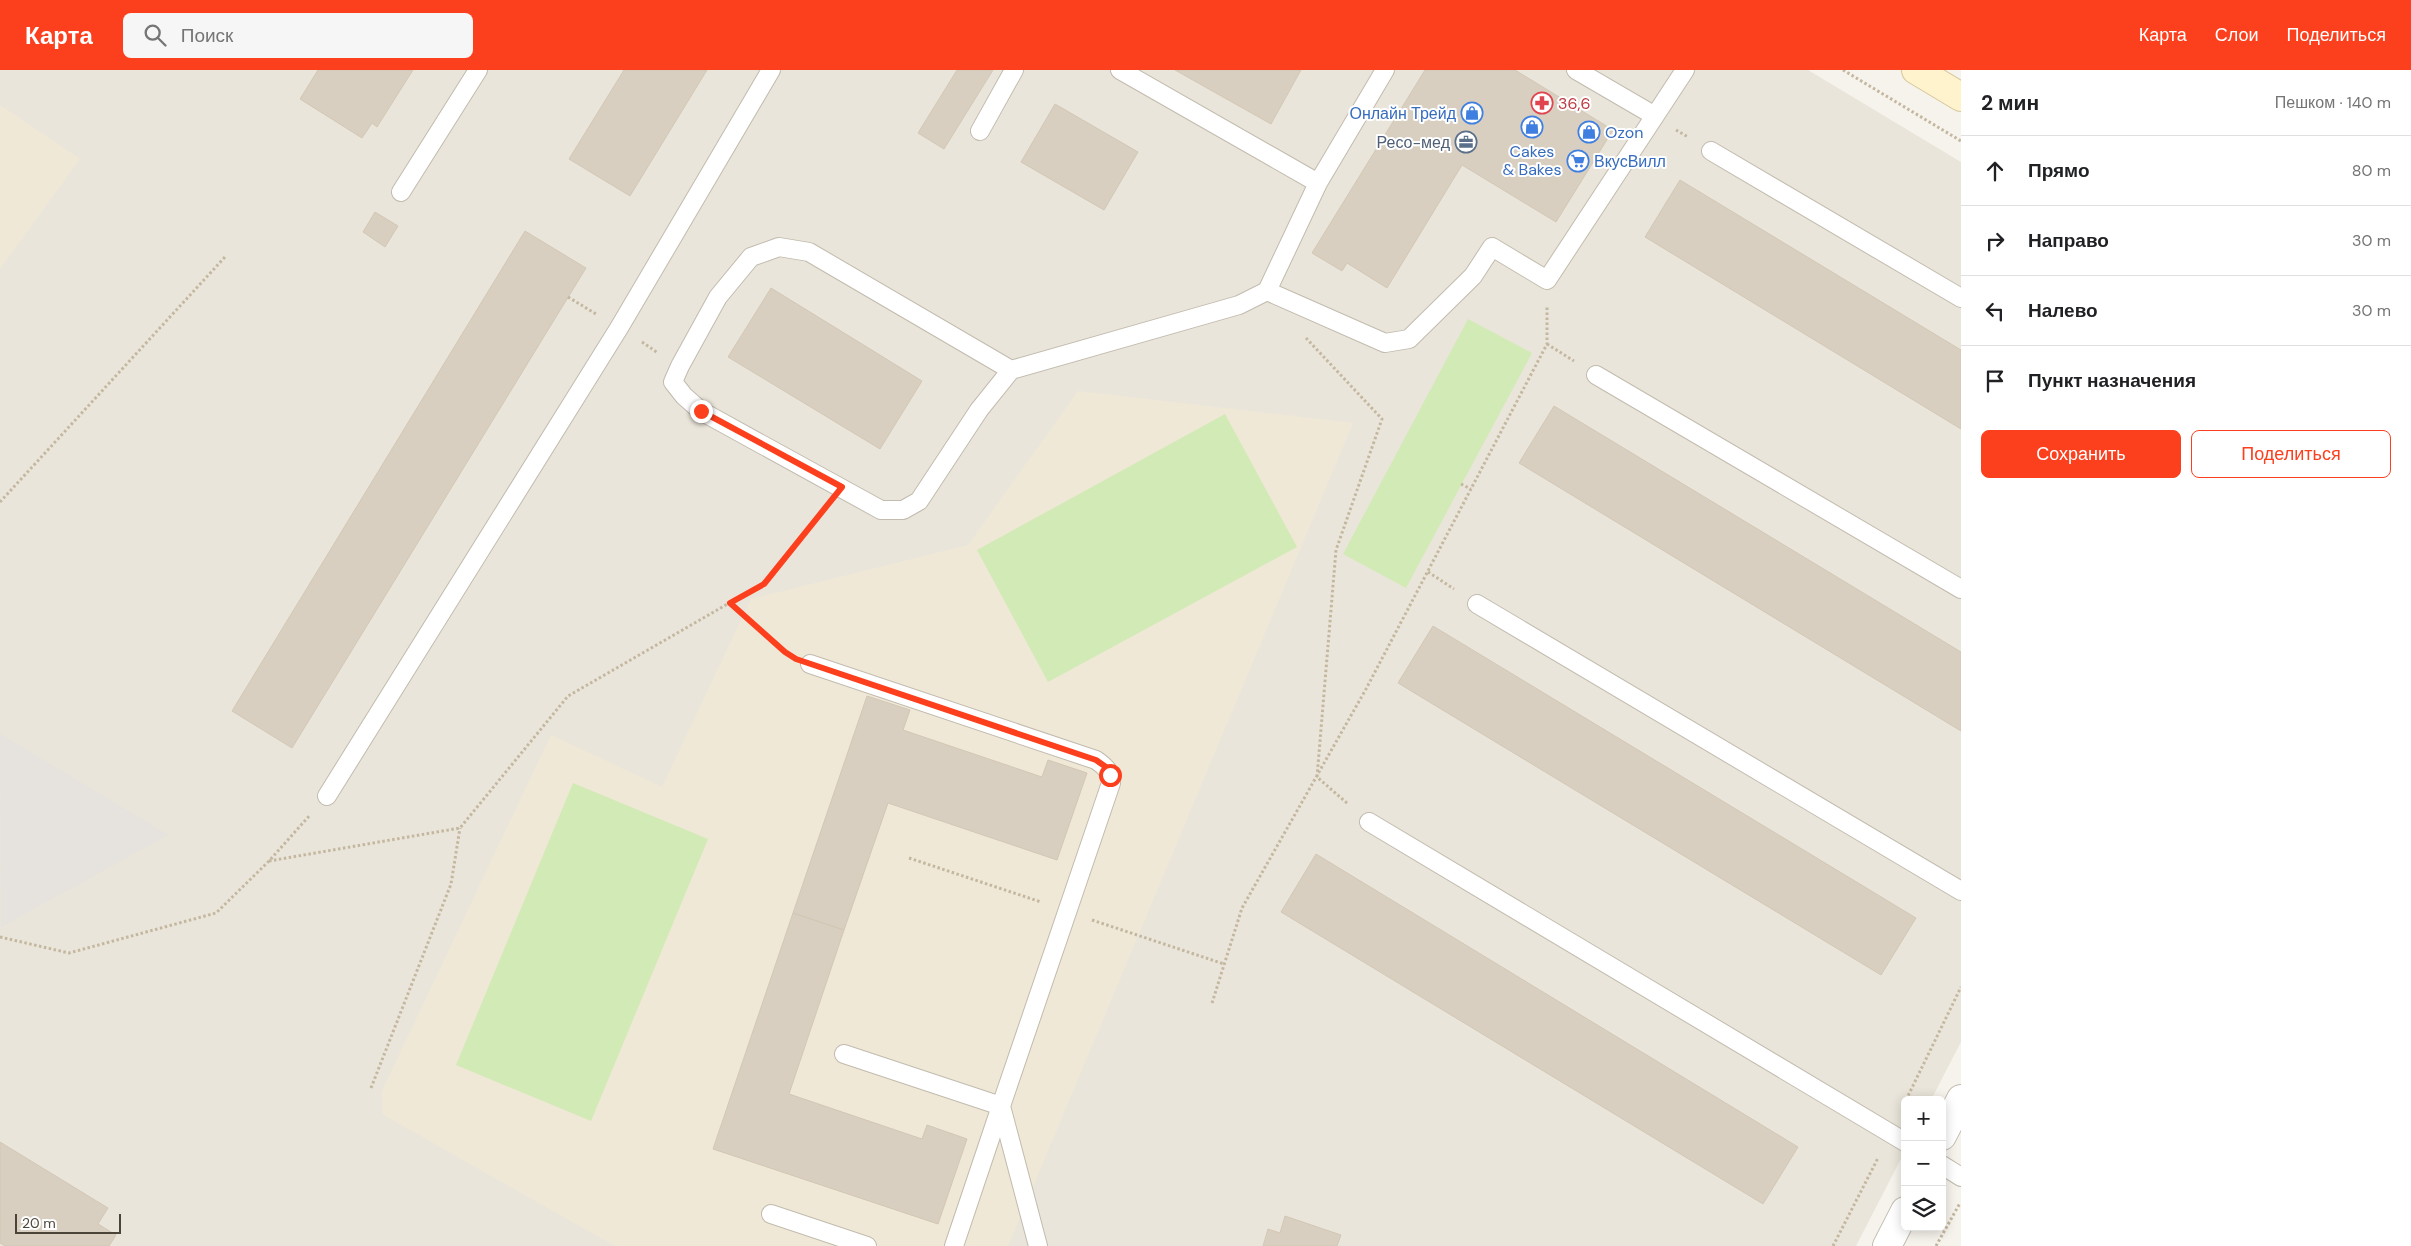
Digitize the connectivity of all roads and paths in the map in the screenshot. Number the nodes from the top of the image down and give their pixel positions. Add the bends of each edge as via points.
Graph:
1 (478, 70) edge
2 (771, 70) edge
3 (1014, 70) edge
4 (1120, 70) edge
5 (1384, 70) edge
6 (1576, 70) edge
7 (1685, 70) edge
8 (1843, 70) edge
9 (1916, 70) edge
10 (1961, 97) edge
11 (1655, 116) junction
12 (980, 131) dead end
13 (1961, 141) edge
14 (1711, 151) joint
15 (1318, 183) junction
16 (401, 192) dead end
17 (224, 257) dead end
18 (1547, 280) junction
19 (1267, 291) junction
20 (1961, 298) edge
21 (1294, 302) junction
22 (638, 340) dead end
23 (659, 354) dead end
24 (1011, 370) junction
25 (1596, 375) dead end
26 (1462, 484) dead end
27 (842, 487) junction
28 (1471, 489) junction
29 (0, 502) edge
30 (1428, 572) junction
31 (1961, 589) edge
32 (730, 603) junction
33 (1477, 604) joint
34 (810, 664) joint
35 (1317, 777) junction
36 (328, 796) joint
37 (1369, 822) joint
38 (460, 828) junction
39 (269, 861) junction
40 (1961, 891) edge
41 (0, 937) edge
42 (1961, 987) edge
43 (1212, 1003) dead end
44 (844, 1054) dead end
45 (371, 1088) dead end
46 (1908, 1096) edge
47 (1961, 1099) edge
48 (1001, 1106) junction
49 (1946, 1128) edge
50 (1897, 1138) edge
51 (1946, 1168) edge
52 (1961, 1177) edge
53 (1961, 1201) edge
54 (771, 1214) dead end
55 (1901, 1219) edge
56 (867, 1246) edge
57 (954, 1246) edge
58 (1038, 1246) edge
59 (1833, 1246) edge
60 (1887, 1246) edge
61 (1936, 1246) edge

1 - 16 lane
2 - 36 lane via 618,328
3 - 12 lane
4 - 15 lane
5 - 15 lane
6 - 11 lane
7 - 11 lane
8 - 13 path
9 - 10 main road
11 - 14 path
11 - 18 lane
14 - 20 lane
15 - 19 lane
17 - 29 path
18 - 21 lane via 1492,247 1473,276 1409,339 1385,343
18 - 28 path via 1547,344
19 - 21 lane
19 - 24 lane via 1239,305
21 - 35 path via 1306,341 1382,419 1336,550
22 - 23 path
24 - 27 lane via 979,410 919,501 902,510 881,510
24 - 27 lane via 809,252 779,247 751,257 718,297 674,382 701,411
25 - 31 lane
26 - 28 path
27 - 32 path via 764,584
28 - 30 path
30 - 33 path
30 - 35 path
32 - 34 path via 785,652
32 - 38 path via 568,696
33 - 40 lane
34 - 48 lane via 1096,760 1106,767 1110,775 1111,783
35 - 37 path
35 - 43 path via 1242,908
36 - 39 path
37 - 50 lane
38 - 39 path
38 - 45 path via 451,884
39 - 41 path via 216,913 69,953
42 - 46 path
44 - 48 lane
47 - 49 street
48 - 57 lane
48 - 58 lane
50 - 59 path
51 - 52 lane
53 - 61 path
54 - 56 lane
55 - 60 street

